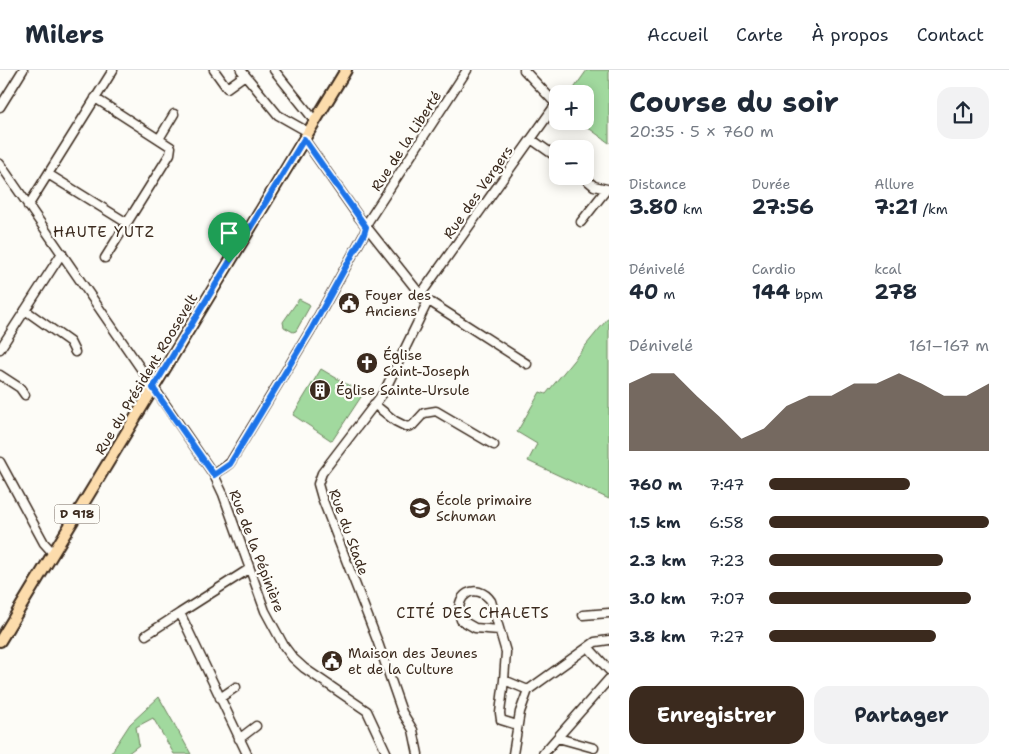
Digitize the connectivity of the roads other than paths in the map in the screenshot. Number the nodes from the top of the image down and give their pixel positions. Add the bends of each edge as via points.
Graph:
1 (23, 70) edge
2 (113, 70) edge
3 (214, 70) edge
4 (274, 70) edge
5 (346, 70) edge
6 (467, 70) edge
7 (524, 70) edge
8 (243, 72) edge
9 (95, 98) junction
10 (0, 107) edge
11 (174, 114) dead end
12 (315, 121) junction
13 (306, 135) junction
14 (531, 139) junction
15 (159, 140) junction
16 (549, 152) edge
17 (0, 164) edge
18 (48, 174) junction
19 (593, 185) edge
20 (608, 189) edge
21 (28, 206) junction
22 (581, 222) dead end
23 (127, 224) junction
24 (366, 227) junction
25 (62, 253) junction
26 (105, 258) dead end
27 (420, 294) junction
28 (427, 303) junction
29 (25, 310) junction
30 (0, 349) edge
31 (75, 352) dead end
32 (527, 364) dead end
33 (0, 375) edge
34 (153, 388) junction
35 (25, 395) dead end
36 (374, 404) junction
37 (494, 445) dead end
38 (0, 462) edge
39 (214, 475) junction
40 (53, 553) junction
41 (249, 569) junction
42 (180, 613) junction
43 (609, 613) edge
44 (583, 614) dead end
45 (498, 630) junction
46 (146, 635) dead end
47 (609, 640) edge
48 (0, 641) edge
49 (588, 647) junction
50 (609, 670) edge
51 (609, 679) edge
52 (504, 680) junction
53 (236, 687) dead end
54 (528, 690) junction
55 (220, 698) junction
56 (517, 725) junction
57 (256, 726) dead end
58 (558, 738) junction
59 (240, 739) junction
60 (594, 748) dead end
61 (247, 754) edge
62 (387, 754) edge
63 (418, 754) edge
64 (513, 754) edge
65 (543, 754) edge

1 - 10 street
2 - 9 street
3 - 8 street via 228,88
4 - 12 street
5 - 12 main road, Rue du Président Roosevelt / D 918
6 - 24 street, Rue de la Liberté
7 - 14 street, Rue des Vergers via 556,104
8 - 13 street via 278,115
9 - 15 street
9 - 18 street
11 - 15 street
12 - 13 main road, Rue du Président Roosevelt / D 918
13 - 24 street
13 - 34 main road, Rue du Président Roosevelt / D 918
14 - 16 street
14 - 27 street, Rue des Vergers
15 - 23 street via 171,147 170,154
17 - 21 street, Rue de la Pépinière
18 - 21 street
18 - 23 street
19 - 20 street
20 - 22 street
21 - 25 street, Rue de la Pépinière
23 - 26 street
24 - 27 street
24 - 39 street, Rue de la Liberté via 312,328 240,448 230,464
25 - 29 street
25 - 34 street, Rue de la Pépinière
27 - 28 street
28 - 32 street via 432,303
28 - 36 street, Rue du Stade via 394,373
29 - 30 street
29 - 31 street via 70,342
33 - 35 street
34 - 39 street, Rue de la Pépinière
34 - 40 main road, Rue du Président Roosevelt / D 918
36 - 37 street via 407,427 413,426 424,413 436,411
36 - 63 street, Rue du Stade via 322,473 318,484 402,712 413,730
38 - 40 street via 44,544
39 - 41 street, Rue de la Pépinière
40 - 48 main road, Rue du Président Roosevelt / D 918
41 - 42 street
41 - 62 street, Rue de la Pépinière via 265,611 293,658 366,711
42 - 46 street
42 - 55 street
43 - 44 street
45 - 45 street via 496,614 487,596 472,592 464,596 459,603 461,620 476,628
45 - 52 street via 506,652
47 - 49 street via 595,642
49 - 50 street
49 - 54 street
51 - 58 street
52 - 54 street
52 - 56 street via 501,720
53 - 55 street
54 - 56 street
55 - 59 street
56 - 64 street
57 - 59 street
58 - 60 street
58 - 65 street
59 - 61 street

